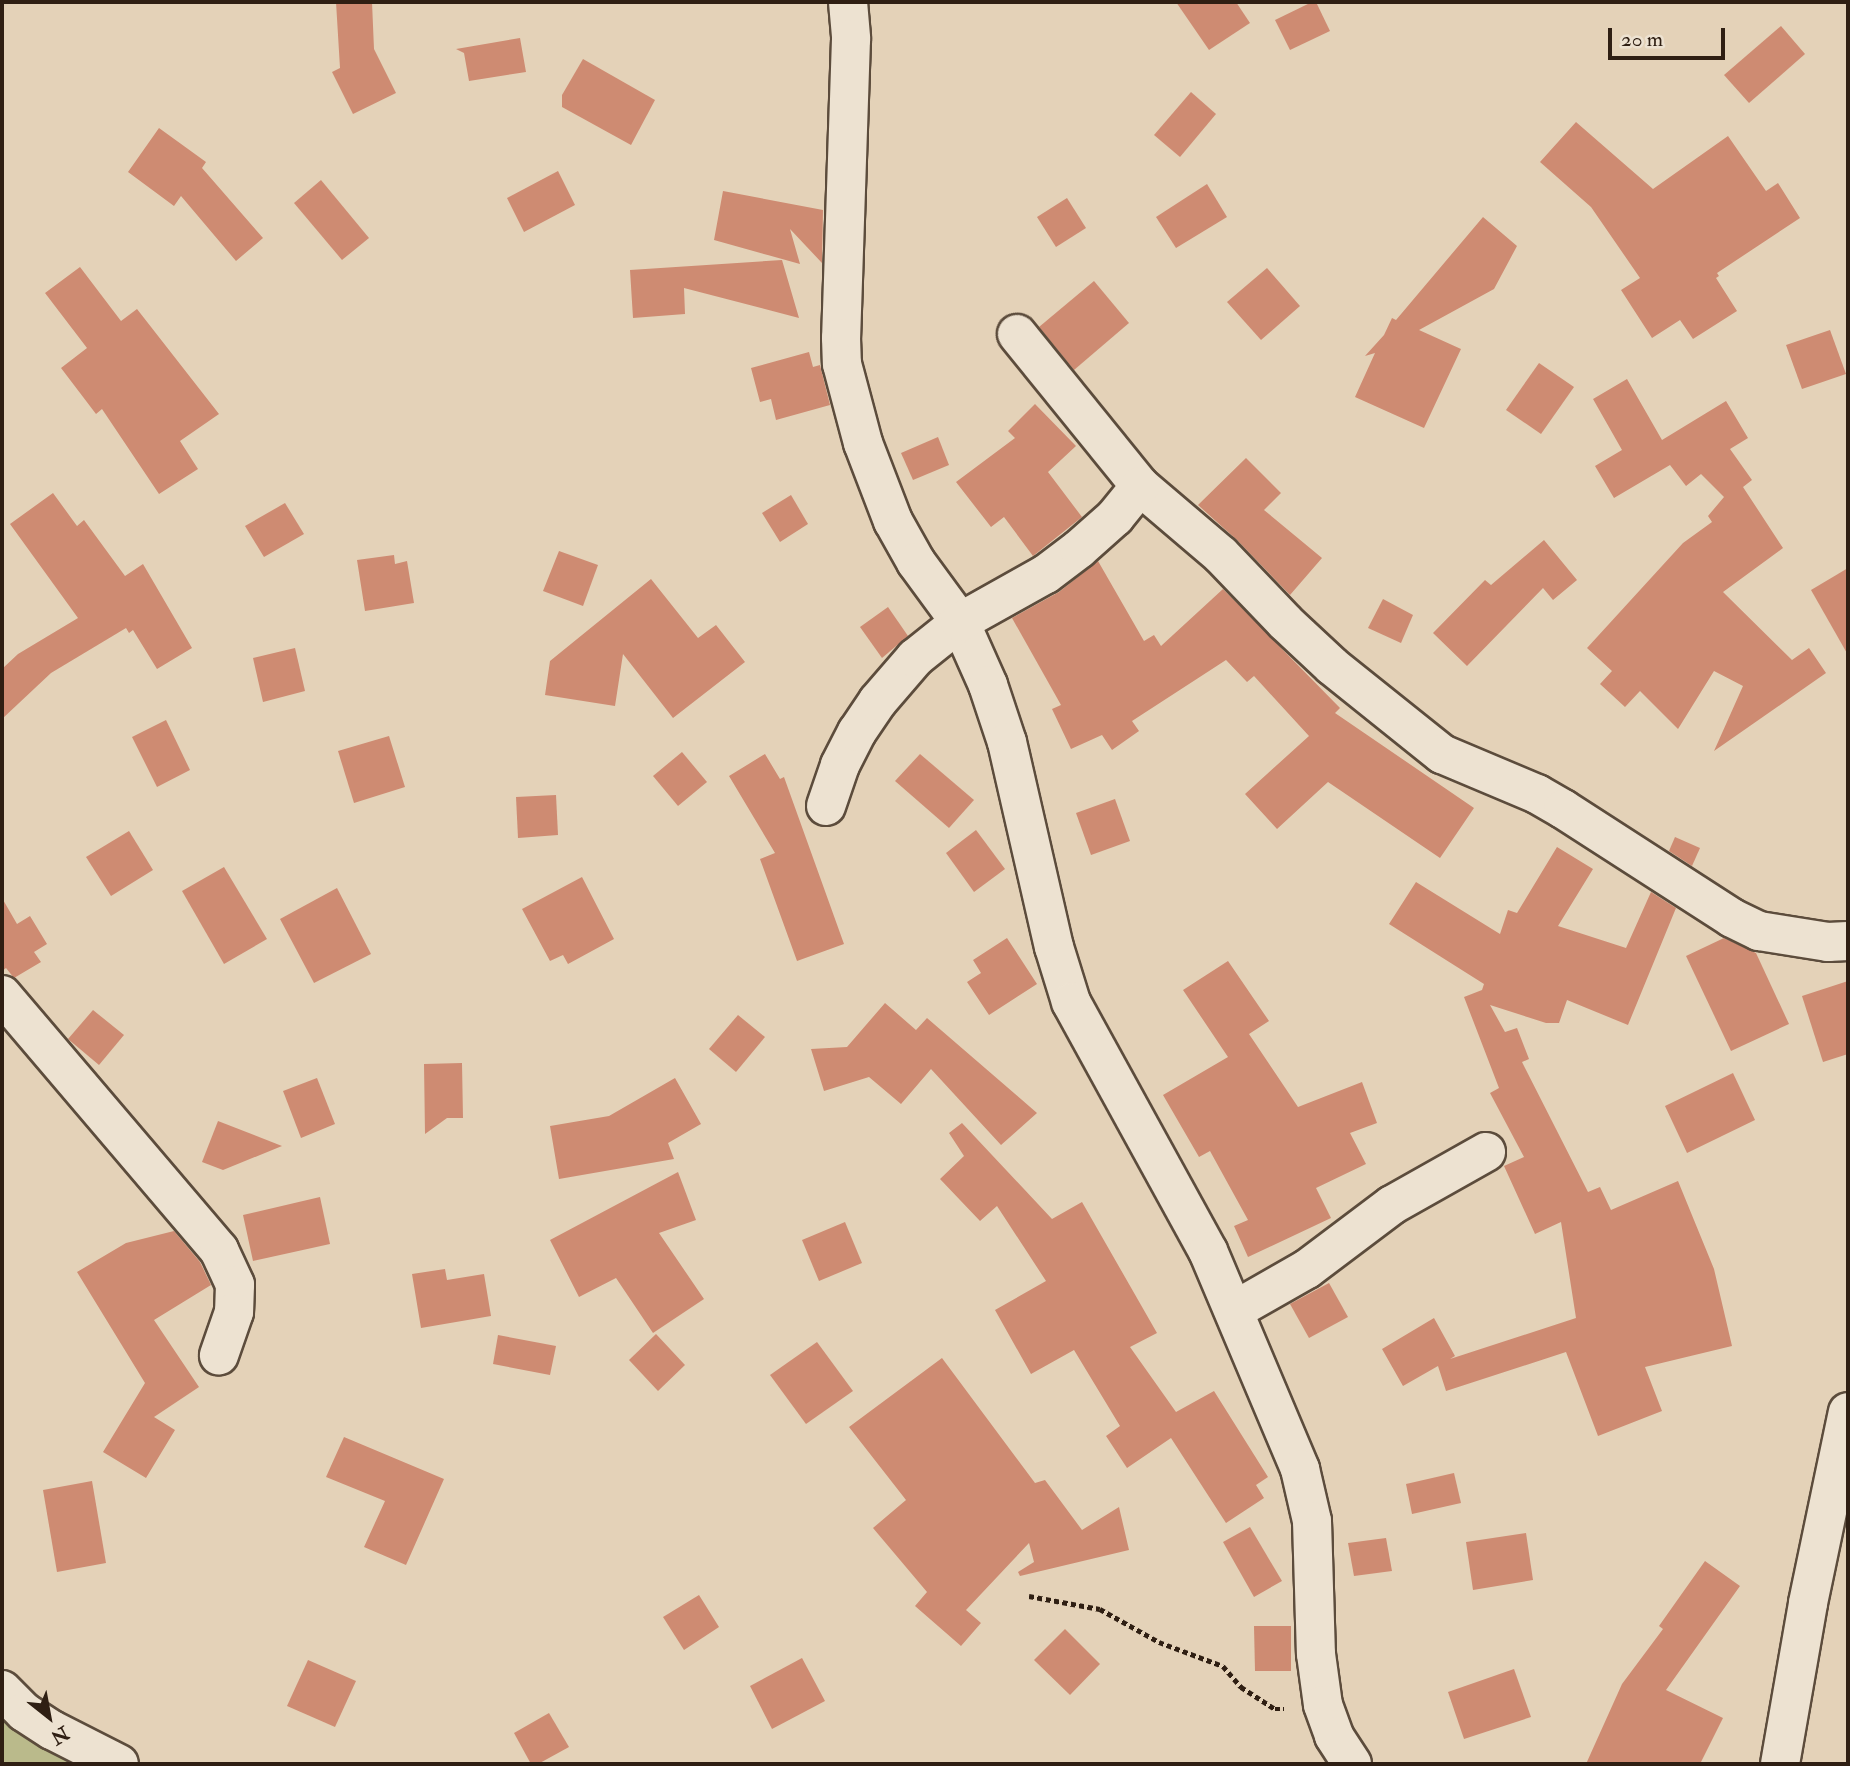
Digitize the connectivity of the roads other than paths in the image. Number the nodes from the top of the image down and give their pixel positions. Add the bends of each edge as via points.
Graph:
1 (848, 2) edge
2 (1017, 334) dead end
3 (1140, 486) junction
4 (960, 622) junction
5 (826, 806) dead end
6 (1848, 941) edge
7 (2, 996) edge
8 (1486, 1152) dead end
9 (1235, 1310) junction
10 (219, 1355) dead end
11 (1848, 1412) edge
12 (2, 1690) edge
13 (118, 1764) edge
14 (1352, 1764) edge
15 (1780, 1764) edge

1 - 4 street via 851,39 842,364 863,443 893,522
2 - 3 street
3 - 4 street via 1099,534 1060,564
3 - 6 street via 1221,555 1332,666 1442,754 1554,804 1759,931
4 - 5 street via 915,658 878,701 840,765
4 - 9 street via 1007,742 1063,983 1208,1251
7 - 10 street via 219,1250 235,1285 234,1312
8 - 9 street via 1392,1205 1307,1269
9 - 14 street via 1308,1497 1323,1705 1334,1736
11 - 15 street
12 - 13 street via 52,1730

